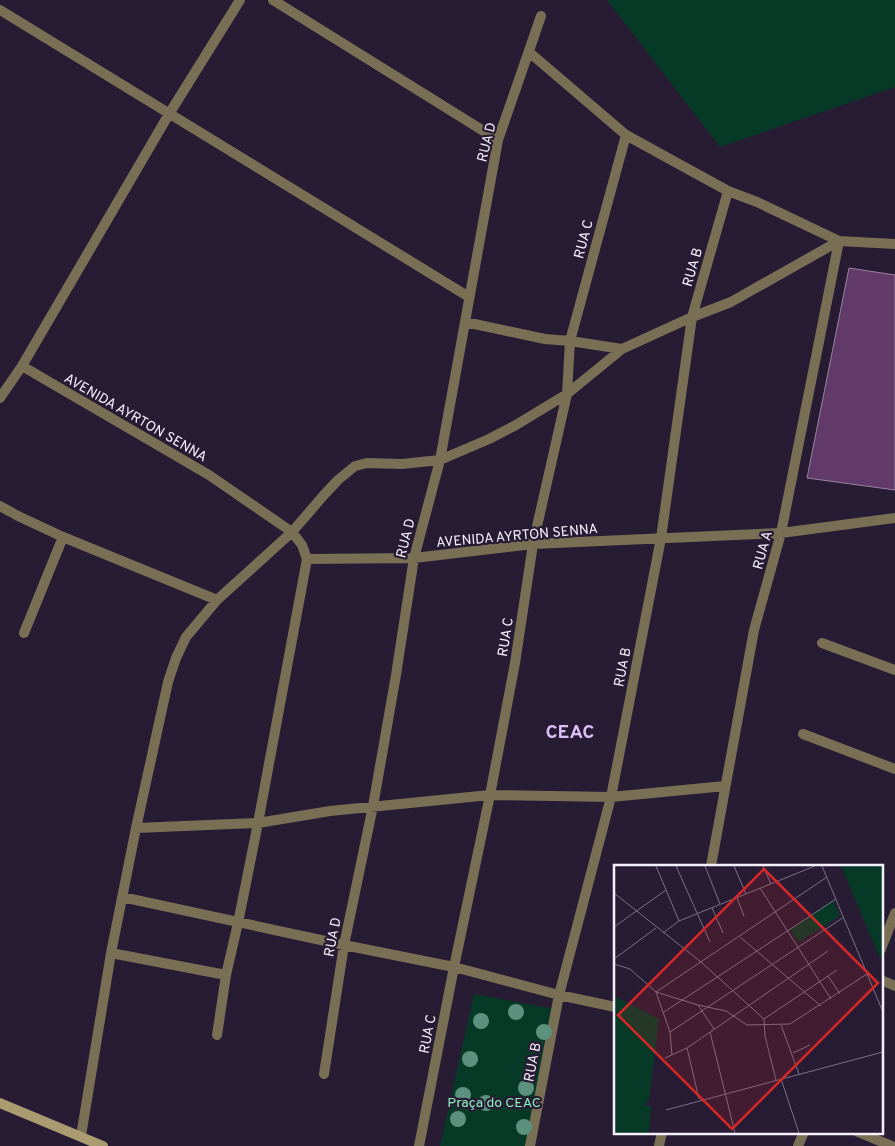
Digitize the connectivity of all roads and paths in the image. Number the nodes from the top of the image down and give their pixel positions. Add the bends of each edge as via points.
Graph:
1 (240, 0) edge
2 (273, 0) edge
3 (0, 10) edge
4 (541, 16) dead end
5 (529, 52) junction
6 (169, 114) junction
7 (626, 135) junction
8 (498, 140) junction
9 (728, 192) junction
10 (839, 241) junction
11 (895, 244) edge
12 (469, 297) junction
13 (692, 317) junction
14 (465, 322) junction
15 (570, 341) junction
16 (622, 349) junction
17 (22, 366) junction
18 (2, 392) edge
19 (567, 394) junction
20 (440, 460) junction
21 (0, 506) edge
22 (895, 518) edge
23 (292, 532) junction
24 (781, 533) junction
25 (64, 537) junction
26 (661, 538) junction
27 (533, 544) junction
28 (414, 558) junction
29 (308, 559) junction
30 (217, 600) junction
31 (24, 633) dead end
32 (822, 643) dead end
33 (895, 670) edge
34 (804, 734) dead end
35 (895, 769) edge
36 (725, 786) junction
37 (490, 795) junction
38 (610, 797) junction
39 (373, 806) junction
40 (258, 823) junction
41 (136, 828) junction
42 (711, 865) edge
43 (122, 898) junction
44 (895, 913) edge
45 (886, 921) edge
46 (238, 923) junction
47 (882, 943) edge
48 (344, 945) junction
49 (111, 953) junction
50 (454, 967) junction
51 (226, 975) junction
52 (882, 980) edge
53 (895, 986) edge
54 (559, 995) junction
55 (614, 1007) edge
56 (217, 1035) dead end
57 (324, 1074) dead end
58 (0, 1103) edge
59 (803, 1134) edge
60 (863, 1134) edge
61 (81, 1136) junction
62 (103, 1146) edge
63 (419, 1146) edge
64 (530, 1146) edge
65 (798, 1146) edge
66 (892, 1146) edge

1 - 6 street
2 - 8 street
3 - 6 street
4 - 5 street, RUA D
5 - 7 street
5 - 8 street, RUA D
6 - 12 street
6 - 17 street
7 - 9 street
7 - 15 street, RUA C
8 - 12 street, RUA D
9 - 10 street via 757,202
9 - 13 street, RUA B
10 - 11 street
10 - 13 street via 731,302
10 - 24 street, RUA A
12 - 14 street, RUA D
13 - 16 street
13 - 26 street, RUA B
14 - 15 street
14 - 20 street, RUA D
15 - 16 street
15 - 19 street, RUA C
16 - 19 street
17 - 18 street
17 - 23 street, AVENIDA AYRTON SENNA via 210,475
19 - 20 street via 489,439
19 - 27 street, RUA C
20 - 23 street via 355,466 328,490
20 - 28 street, RUA D
21 - 25 street
22 - 24 street, AVENIDA AYRTON SENNA
23 - 29 street, AVENIDA AYRTON SENNA
23 - 30 street
24 - 26 street, AVENIDA AYRTON SENNA
24 - 36 street, RUA A via 754,630
25 - 30 street
25 - 31 street
26 - 27 street, AVENIDA AYRTON SENNA
26 - 38 street, RUA B
27 - 28 street, AVENIDA AYRTON SENNA
27 - 37 street, RUA C
28 - 29 street, AVENIDA AYRTON SENNA
28 - 39 street, RUA D
29 - 40 street
30 - 41 street via 186,637 176,658
32 - 33 street
34 - 35 street
36 - 38 street
36 - 42 street, RUA A
37 - 38 street
37 - 39 street
37 - 50 street, RUA C
38 - 54 street, RUA B
39 - 40 street
39 - 48 street, RUA D
40 - 41 street
40 - 46 street
41 - 43 street
43 - 46 street
43 - 49 street
44 - 45 street
45 - 47 street
46 - 48 street
46 - 51 street
48 - 50 street
48 - 57 street, RUA D
49 - 51 street
49 - 61 street
50 - 54 street
50 - 63 street, RUA C
51 - 56 street
52 - 53 street
54 - 55 street
54 - 64 street, RUA B
58 - 61 main road
59 - 65 street
60 - 66 street
61 - 62 main road

